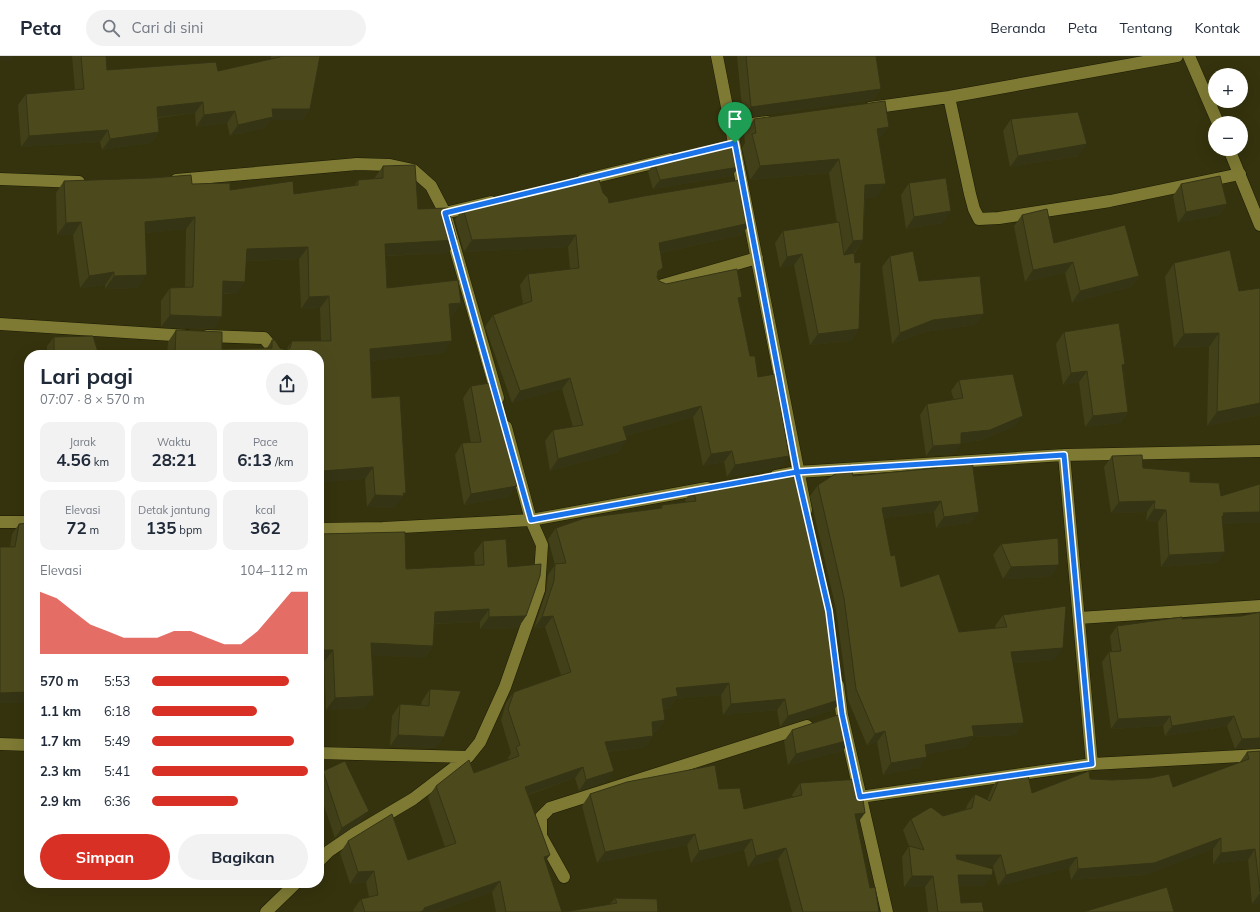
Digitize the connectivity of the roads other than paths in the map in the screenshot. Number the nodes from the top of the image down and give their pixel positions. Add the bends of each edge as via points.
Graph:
1 (717, 56) edge
2 (1177, 56) edge
3 (1189, 56) edge
4 (950, 96) junction
5 (856, 110) edge
6 (1215, 116) edge
7 (778, 120) edge
8 (732, 127) junction
9 (735, 143) junction
10 (721, 147) edge
11 (1232, 156) edge
12 (678, 157) edge
13 (1240, 174) junction
14 (0, 179) edge
15 (165, 181) edge
16 (89, 182) edge
17 (573, 182) edge
18 (743, 182) junction
19 (728, 185) edge
20 (505, 199) edge
21 (445, 213) junction
22 (1260, 225) edge
23 (757, 258) junction
24 (656, 287) edge
25 (0, 324) edge
26 (274, 350) edge
27 (1260, 451) edge
28 (1064, 455) junction
29 (797, 472) junction
30 (766, 478) edge
31 (720, 486) edge
32 (808, 518) edge
33 (531, 520) junction
34 (0, 522) edge
35 (24, 522) edge
36 (324, 529) edge
37 (1260, 606) edge
38 (1079, 618) junction
39 (836, 670) edge
40 (842, 714) junction
41 (0, 744) edge
42 (24, 744) edge
43 (324, 752) edge
44 (1260, 755) edge
45 (468, 757) junction
46 (1092, 764) junction
47 (860, 797) junction
48 (324, 856) edge
49 (564, 877) dead end
50 (291, 888) edge
51 (266, 912) edge
52 (887, 912) edge

1 - 8 street
2 - 4 street
3 - 6 street
4 - 5 street
4 - 13 street via 970,194 980,219 1110,201
7 - 8 street
8 - 9 street
9 - 10 street
9 - 18 street
11 - 13 street
12 - 17 street via 597,183
13 - 22 street
14 - 16 street
15 - 21 street via 357,164 390,165 413,170 431,186
18 - 19 street
18 - 23 street
20 - 21 street
21 - 33 street
23 - 24 street
23 - 29 street
25 - 26 street via 184,336 264,338
27 - 28 street
28 - 29 street
28 - 38 street
29 - 30 street
29 - 32 street
31 - 33 street
33 - 36 street
33 - 45 street via 542,545 538,590 505,687 480,742
34 - 35 street
37 - 38 street
38 - 46 street
39 - 40 street
40 - 47 street
40 - 49 street via 550,808 541,816 541,836
41 - 42 street
43 - 45 street
44 - 46 street
45 - 48 street via 413,799 374,821
46 - 47 street
47 - 52 street
50 - 51 street

